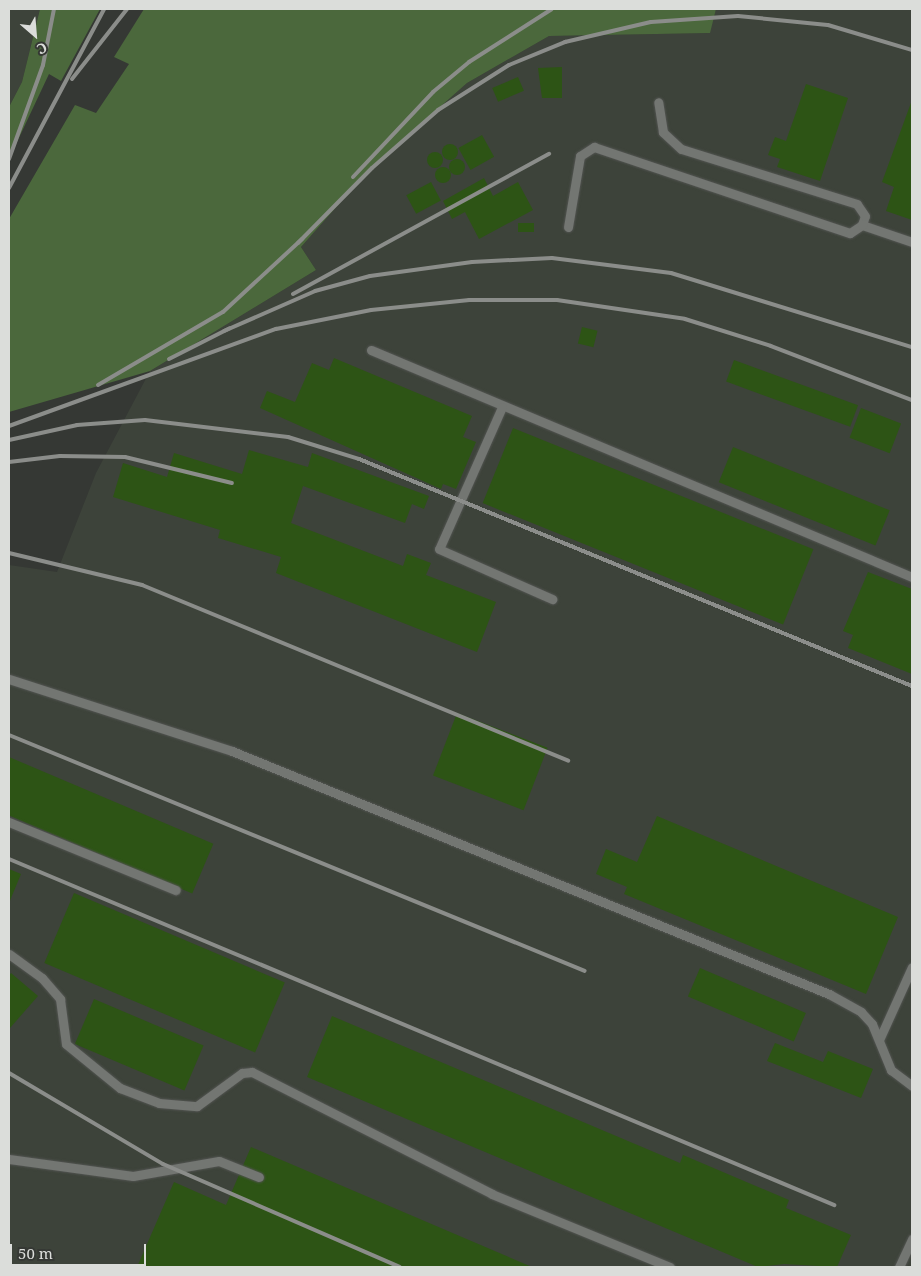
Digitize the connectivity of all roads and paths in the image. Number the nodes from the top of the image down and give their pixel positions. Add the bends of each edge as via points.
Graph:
1 (658, 102) dead end
2 (862, 225) junction
3 (568, 227) dead end
4 (912, 242) edge
5 (371, 350) dead end
6 (502, 407) junction
7 (912, 577) edge
8 (552, 599) dead end
9 (9, 680) edge
10 (9, 822) edge
11 (176, 890) dead end
12 (9, 954) edge
13 (912, 966) edge
14 (879, 1040) junction
15 (912, 1086) edge
16 (9, 1159) edge
17 (258, 1177) dead end
18 (912, 1239) edge
19 (670, 1267) edge
20 (900, 1267) edge

1 - 2 lane via 663,132 681,149 857,204 865,216
2 - 3 lane via 850,232 594,147 580,156
2 - 4 lane
5 - 6 lane
6 - 7 lane
6 - 8 lane via 439,548
9 - 14 lane via 232,751 829,994 861,1012
10 - 11 lane
12 - 19 lane via 42,978 60,999 66,1044 120,1088 159,1103 198,1106 242,1073 252,1072 492,1194
13 - 14 lane
14 - 15 lane via 891,1070
16 - 17 lane via 134,1176 219,1161
18 - 20 lane

